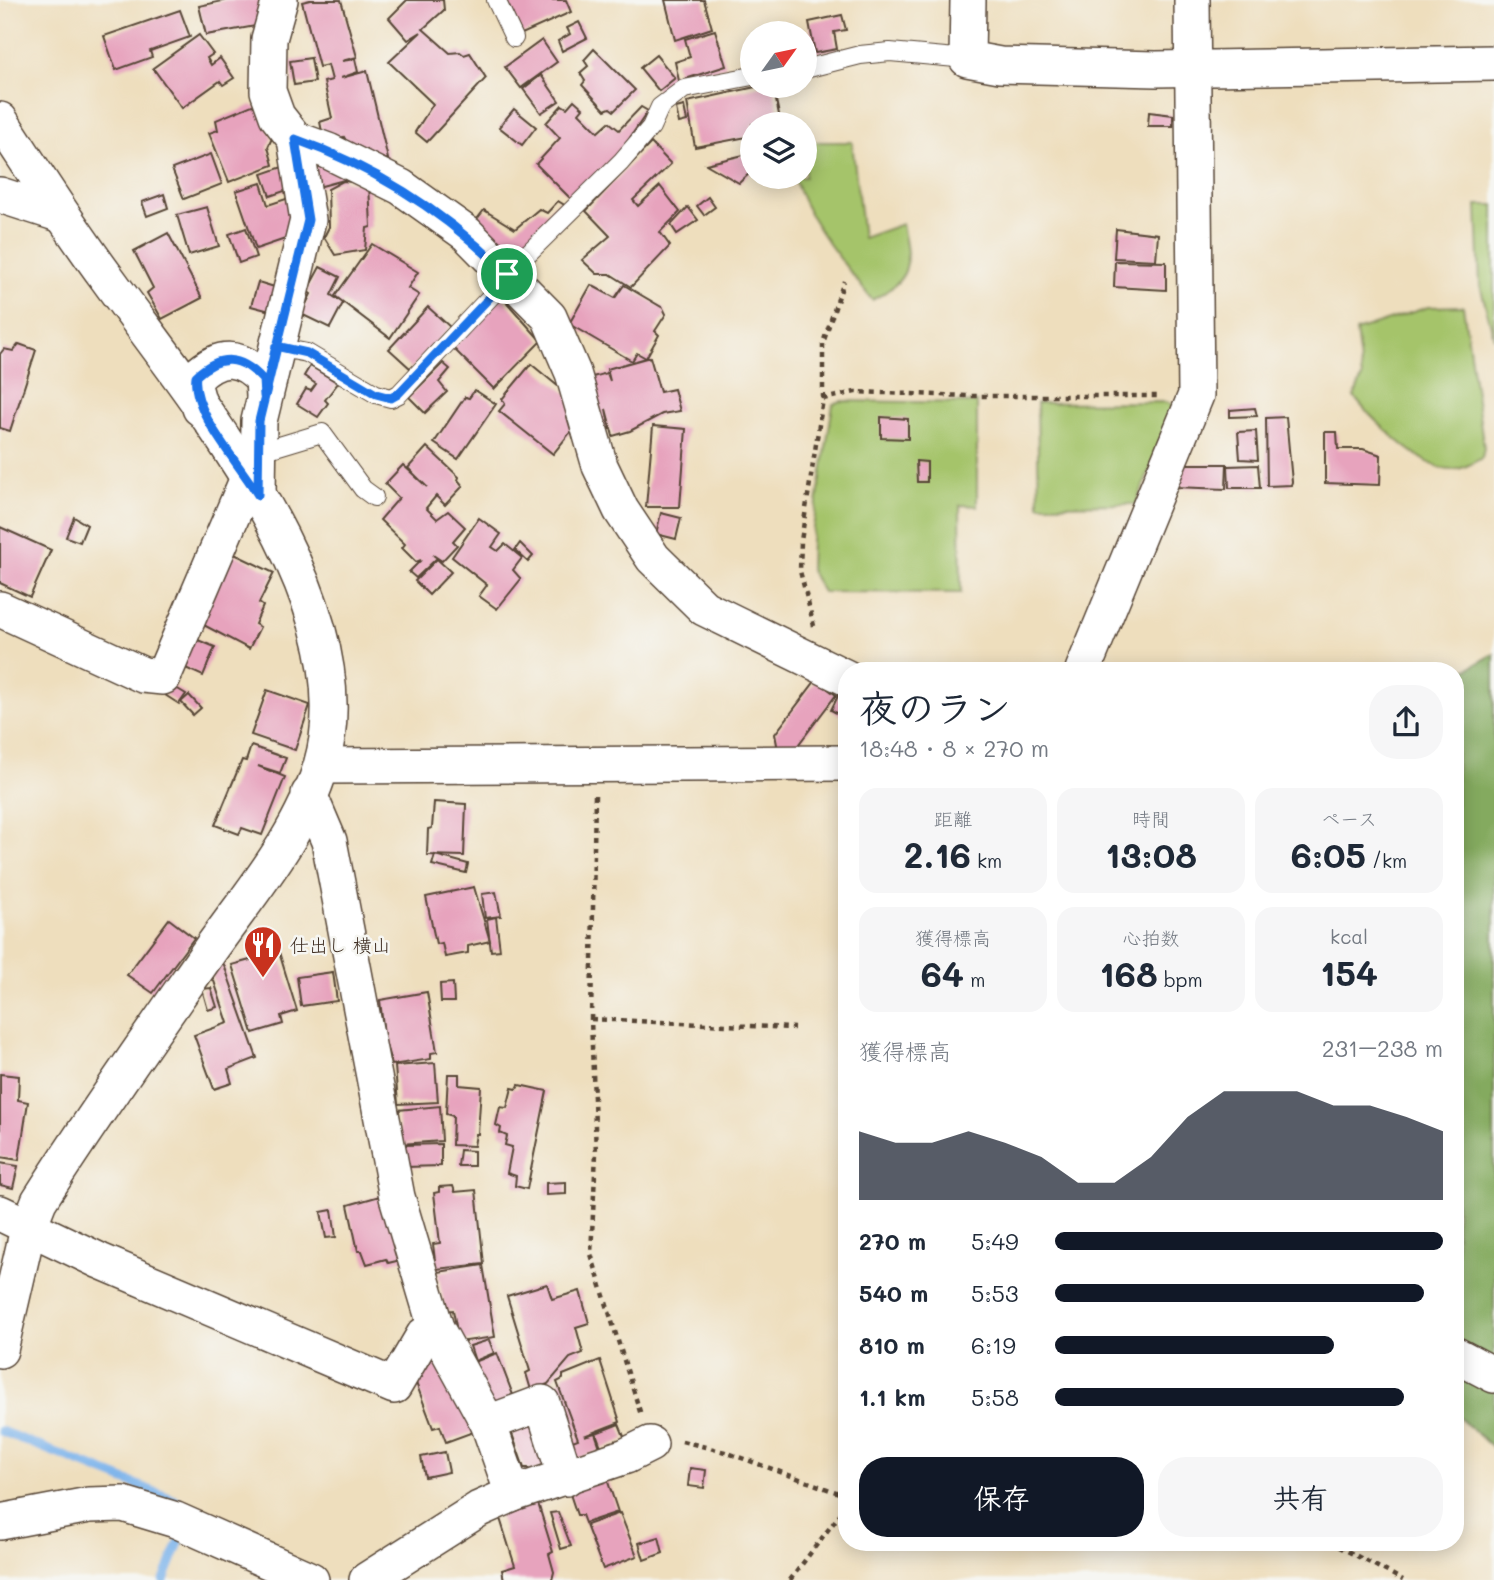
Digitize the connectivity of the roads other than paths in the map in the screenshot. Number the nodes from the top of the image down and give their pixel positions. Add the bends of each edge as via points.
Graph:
1 (280, 0) edge
2 (496, 0) edge
3 (968, 0) edge
4 (1192, 0) edge
5 (514, 38) dead end
6 (967, 60) junction
7 (1494, 63) edge
8 (817, 66) edge
9 (1193, 67) junction
10 (740, 78) edge
11 (0, 120) edge
12 (295, 139) junction
13 (0, 195) edge
14 (62, 215) junction
15 (508, 276) junction
16 (276, 346) junction
17 (264, 396) junction
18 (200, 408) junction
19 (255, 475) junction
20 (374, 497) dead end
21 (0, 609) edge
22 (1086, 662) edge
23 (835, 673) edge
24 (838, 763) edge
25 (315, 780) junction
26 (14, 1221) edge
27 (436, 1328) junction
28 (0, 1350) edge
29 (1464, 1359) edge
30 (1494, 1376) edge
31 (488, 1423) junction
32 (650, 1444) road end
33 (566, 1478) junction
34 (513, 1494) junction
35 (0, 1522) edge
36 (311, 1580) edge
37 (367, 1580) edge

1 - 12 street via 269,39 268,91 277,116
2 - 5 lane
3 - 6 street
4 - 9 street
6 - 8 lane via 890,52
6 - 9 street via 1000,65
7 - 9 street
9 - 22 street via 1196,394
10 - 15 lane via 684,89 660,107 651,127 621,162
11 - 14 street
12 - 15 street via 401,187 467,234
12 - 16 street via 308,220
13 - 14 street
14 - 18 street
15 - 16 lane via 391,398 376,394 307,353
15 - 23 street via 549,317 573,373 600,466 621,510 653,558 704,608
16 - 17 street
17 - 18 street via 263,380 255,371 235,361 213,362 196,376
17 - 19 street
18 - 19 street
19 - 20 lane via 322,433
19 - 21 street via 163,677 143,675
19 - 25 street via 305,588 323,655 329,711
24 - 25 street via 595,766
25 - 26 street via 280,852 39,1201
25 - 27 street via 397,1197
26 - 27 street via 394,1386 424,1335
26 - 28 street
27 - 31 street
29 - 30 street
31 - 33 street via 541,1403
31 - 34 street
32 - 33 street
33 - 34 street
34 - 37 street via 467,1516
35 - 36 street via 89,1505 123,1504 176,1520

